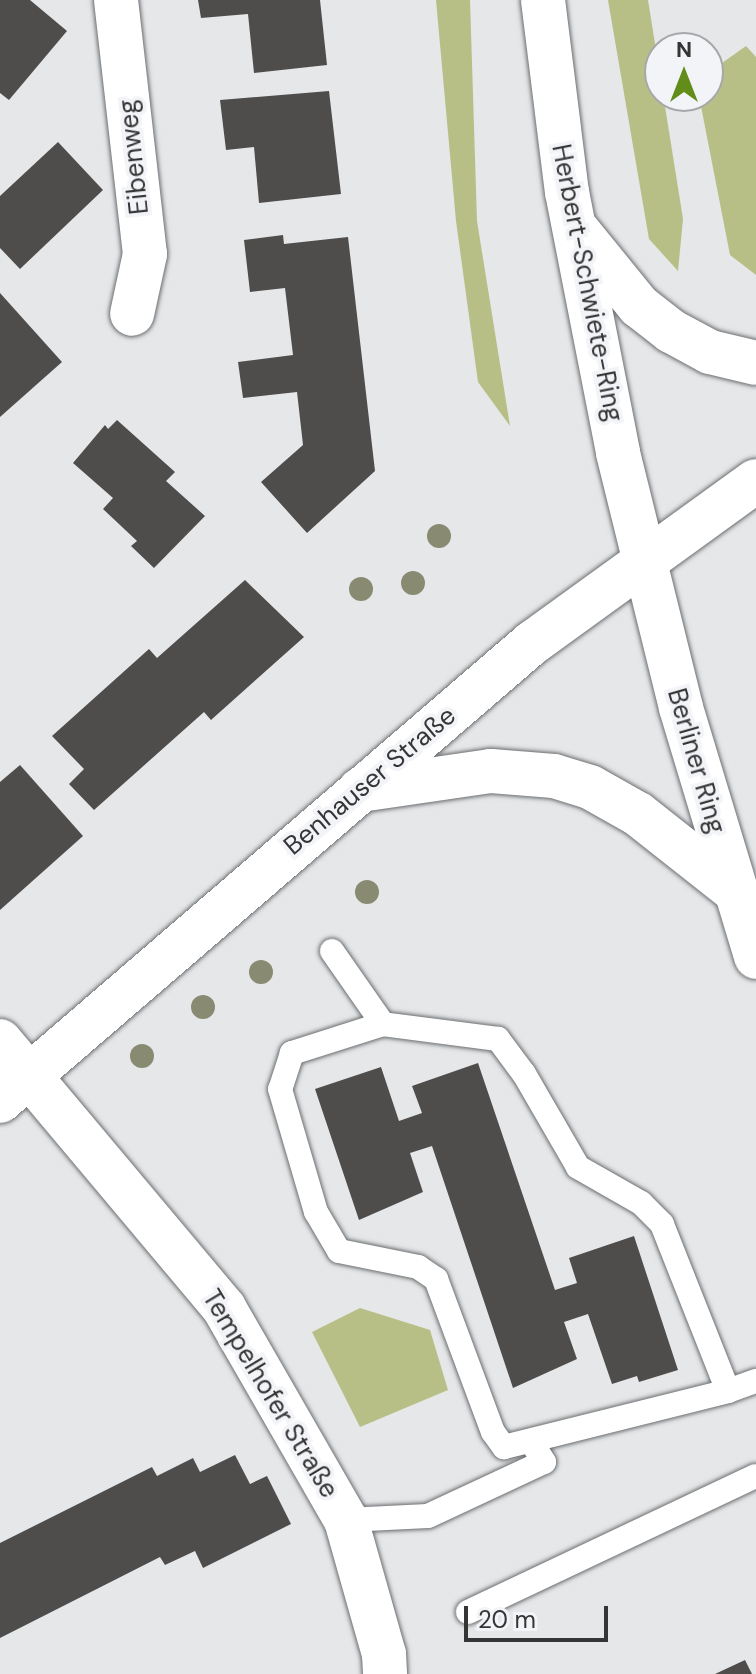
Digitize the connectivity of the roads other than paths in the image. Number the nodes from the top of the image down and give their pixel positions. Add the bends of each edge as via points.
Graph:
1 (116, 0) edge
2 (543, 0) edge
3 (574, 226) junction
4 (132, 314) dead end
5 (756, 363) edge
6 (756, 481) edge
7 (643, 564) junction
8 (360, 790) junction
9 (733, 889) junction
10 (332, 951) dead end
11 (756, 957) edge
12 (383, 1024) junction
13 (0, 1041) edge
14 (15, 1087) edge
15 (756, 1381) edge
16 (728, 1391) junction
17 (531, 1441) junction
18 (756, 1476) edge
19 (346, 1520) junction
20 (468, 1612) dead end
21 (385, 1674) edge

1 - 4 main road, Eibenweg via 145,254
2 - 3 main road, Herbert-Schwiete-Ring
3 - 5 main road via 639,306 671,331 710,352
3 - 7 main road, Herbert-Schwiete-Ring
6 - 7 main road, Benhauser Straße
7 - 8 main road, Benhauser Straße via 532,643
7 - 9 main road, Berliner Ring
8 - 9 main road via 491,771 554,776 590,787 638,814
8 - 14 main road, Benhauser Straße
9 - 11 main road, Berliner Ring
10 - 12 lane
12 - 16 lane via 498,1039 578,1167 641,1203 662,1224
12 - 17 lane via 292,1053 280,1089 316,1212 339,1251 418,1267 436,1279 493,1432 504,1447
13 - 14 main road, Tempelhofer Straße
14 - 19 main road, Tempelhofer Straße via 224,1308
15 - 16 lane
16 - 17 lane
17 - 19 lane via 544,1462 428,1516
18 - 20 lane
19 - 21 main road, Tempelhofer Straße

